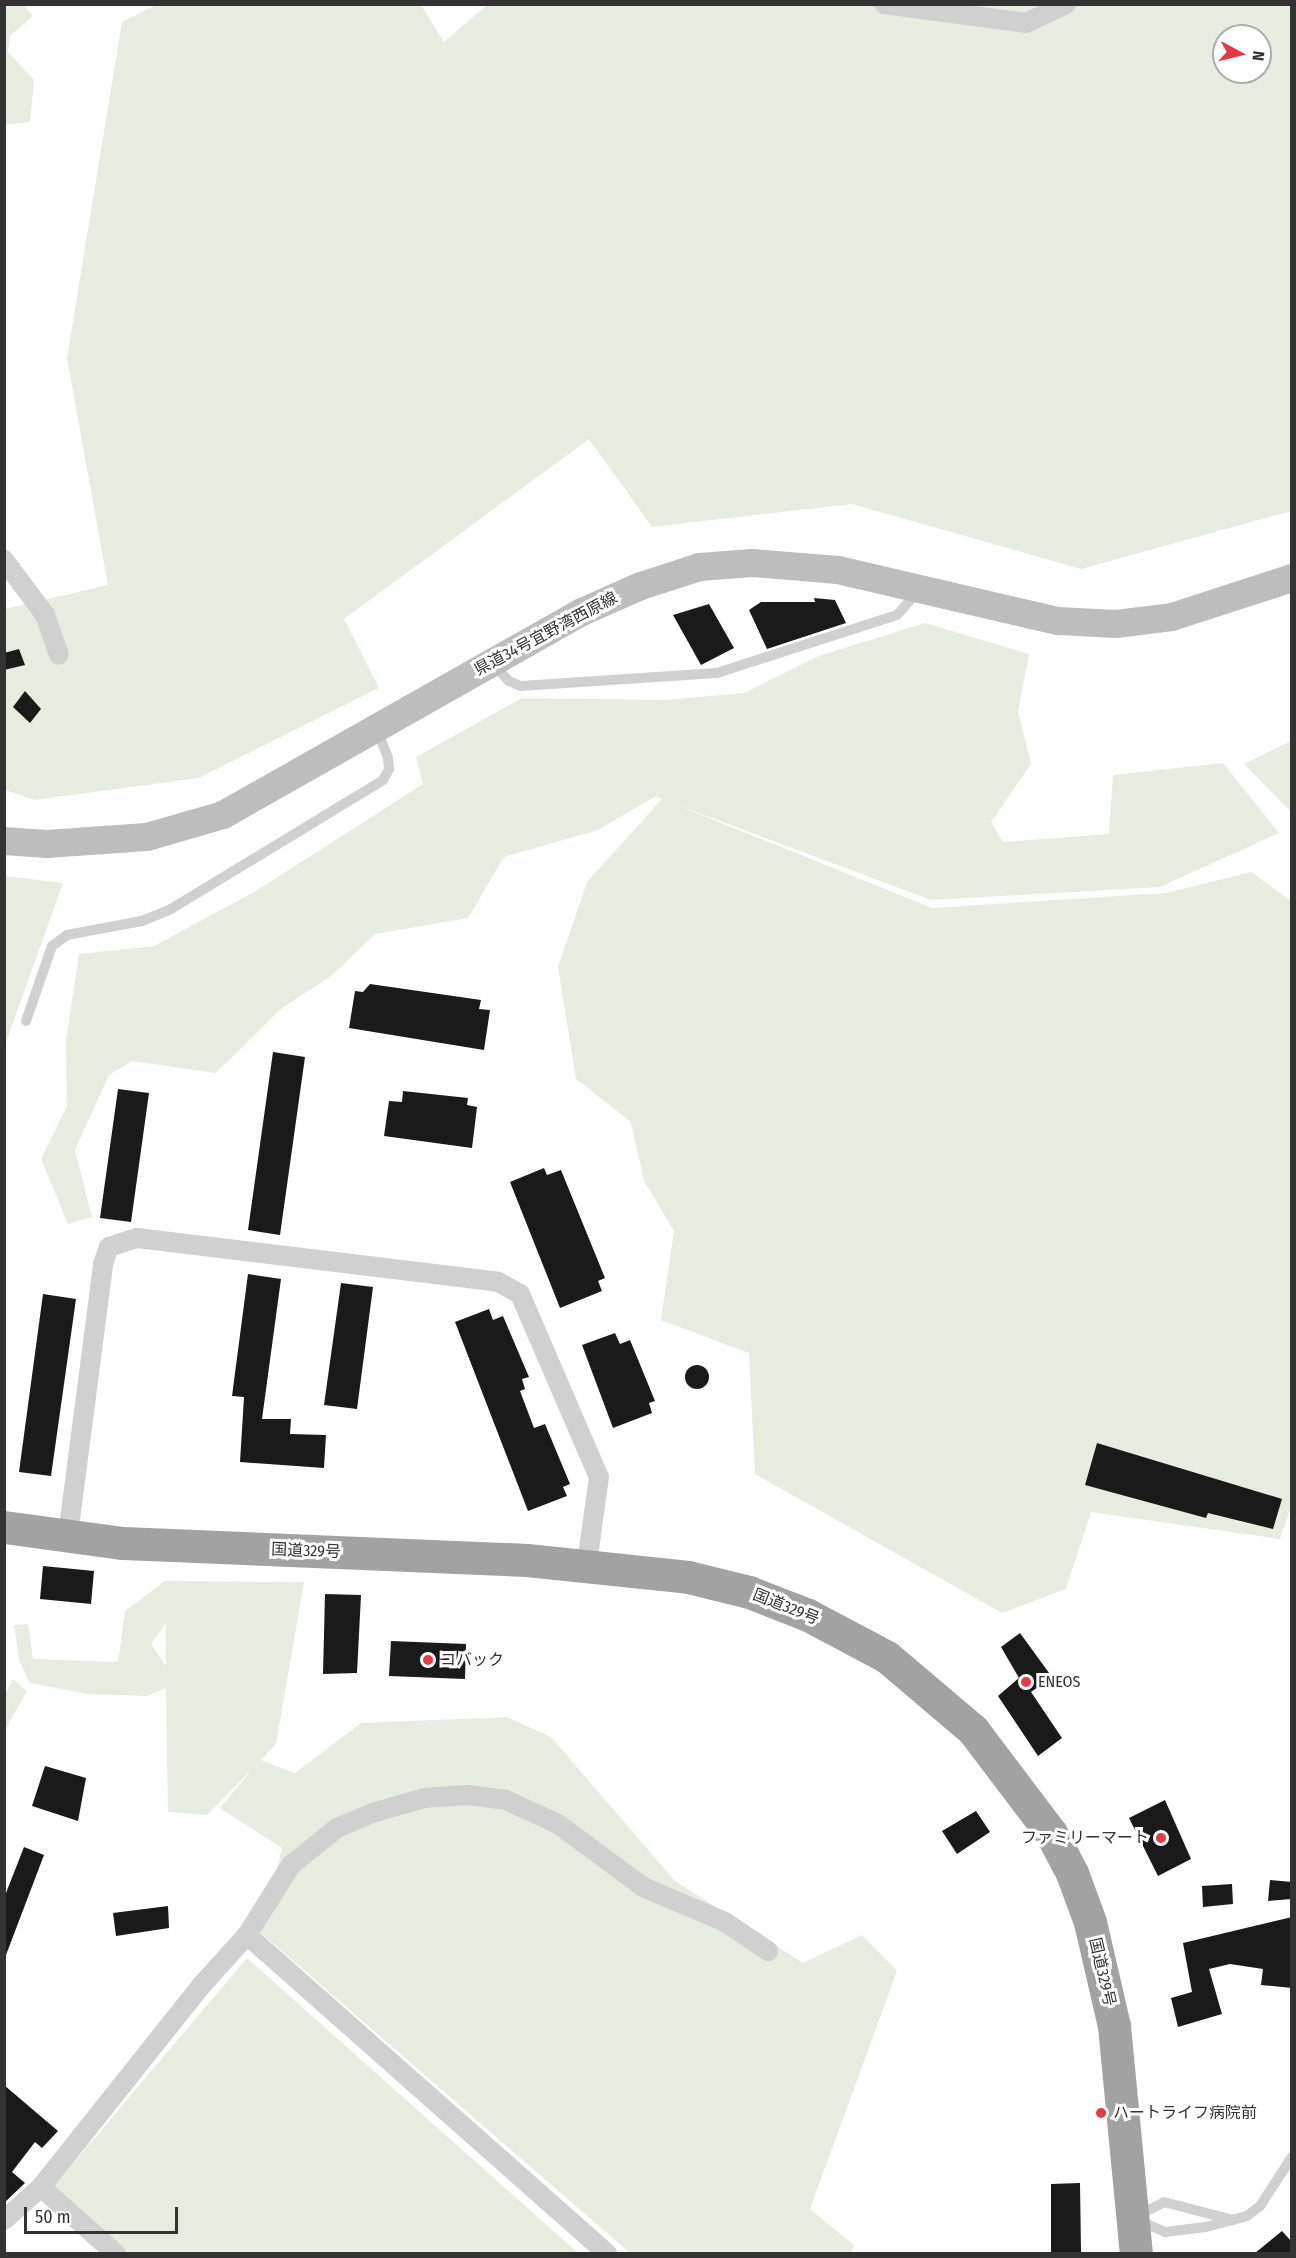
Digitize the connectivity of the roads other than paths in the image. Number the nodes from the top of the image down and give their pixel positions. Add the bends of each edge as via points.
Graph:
1 (884, 4) edge
2 (1066, 4) edge
3 (4, 560) edge
4 (1292, 578) edge
5 (920, 590) junction
6 (59, 655) dead end
7 (491, 662) junction
8 (376, 728) junction
9 (4, 842) edge
10 (26, 1021) dead end
11 (4, 1527) edge
12 (68, 1535) junction
13 (587, 1564) junction
14 (247, 1935) junction
15 (768, 1951) dead end
16 (1292, 2157) edge
17 (41, 2187) junction
18 (1133, 2218) junction
19 (4, 2220) edge
20 (1234, 2220) junction
21 (116, 2253) edge
22 (607, 2253) edge
23 (1136, 2253) edge

1 - 2 street via 1026,23
3 - 6 street via 45,615
4 - 5 main road, 県道34号宜野湾西原線 via 1172,617 1116,624 1058,621
5 - 7 main road, 県道34号宜野湾西原線 via 838,570 792,564 700,567 641,586 582,612
5 - 7 lane via 897,615 717,673 521,686 509,681
7 - 8 main road, 県道34号宜野湾西原線
8 - 9 main road, 県道34号宜野湾西原線 via 223,815 186,827 147,837 87,843
8 - 10 lane via 388,758 389,769 383,780 171,909 142,921 67,935 52,946
11 - 12 highway, 国道329号
12 - 13 highway, 国道329号 via 123,1543
12 - 13 street via 103,1264 109,1247 137,1238 498,1282 520,1294 599,1477
13 - 18 highway, 国道329号 via 688,1577 749,1592 808,1615 887,1657 973,1730 1051,1833 1072,1873 1090,1922 1114,2026
14 - 15 street via 291,1865 337,1828 424,1798 467,1796 506,1800 558,1824 643,1887 725,1922
14 - 17 street via 200,1987
14 - 22 street
16 - 20 lane via 1260,2206
17 - 19 street
17 - 21 street
18 - 20 lane via 1165,2232
18 - 20 lane via 1164,2202
18 - 23 highway, 国道329号

